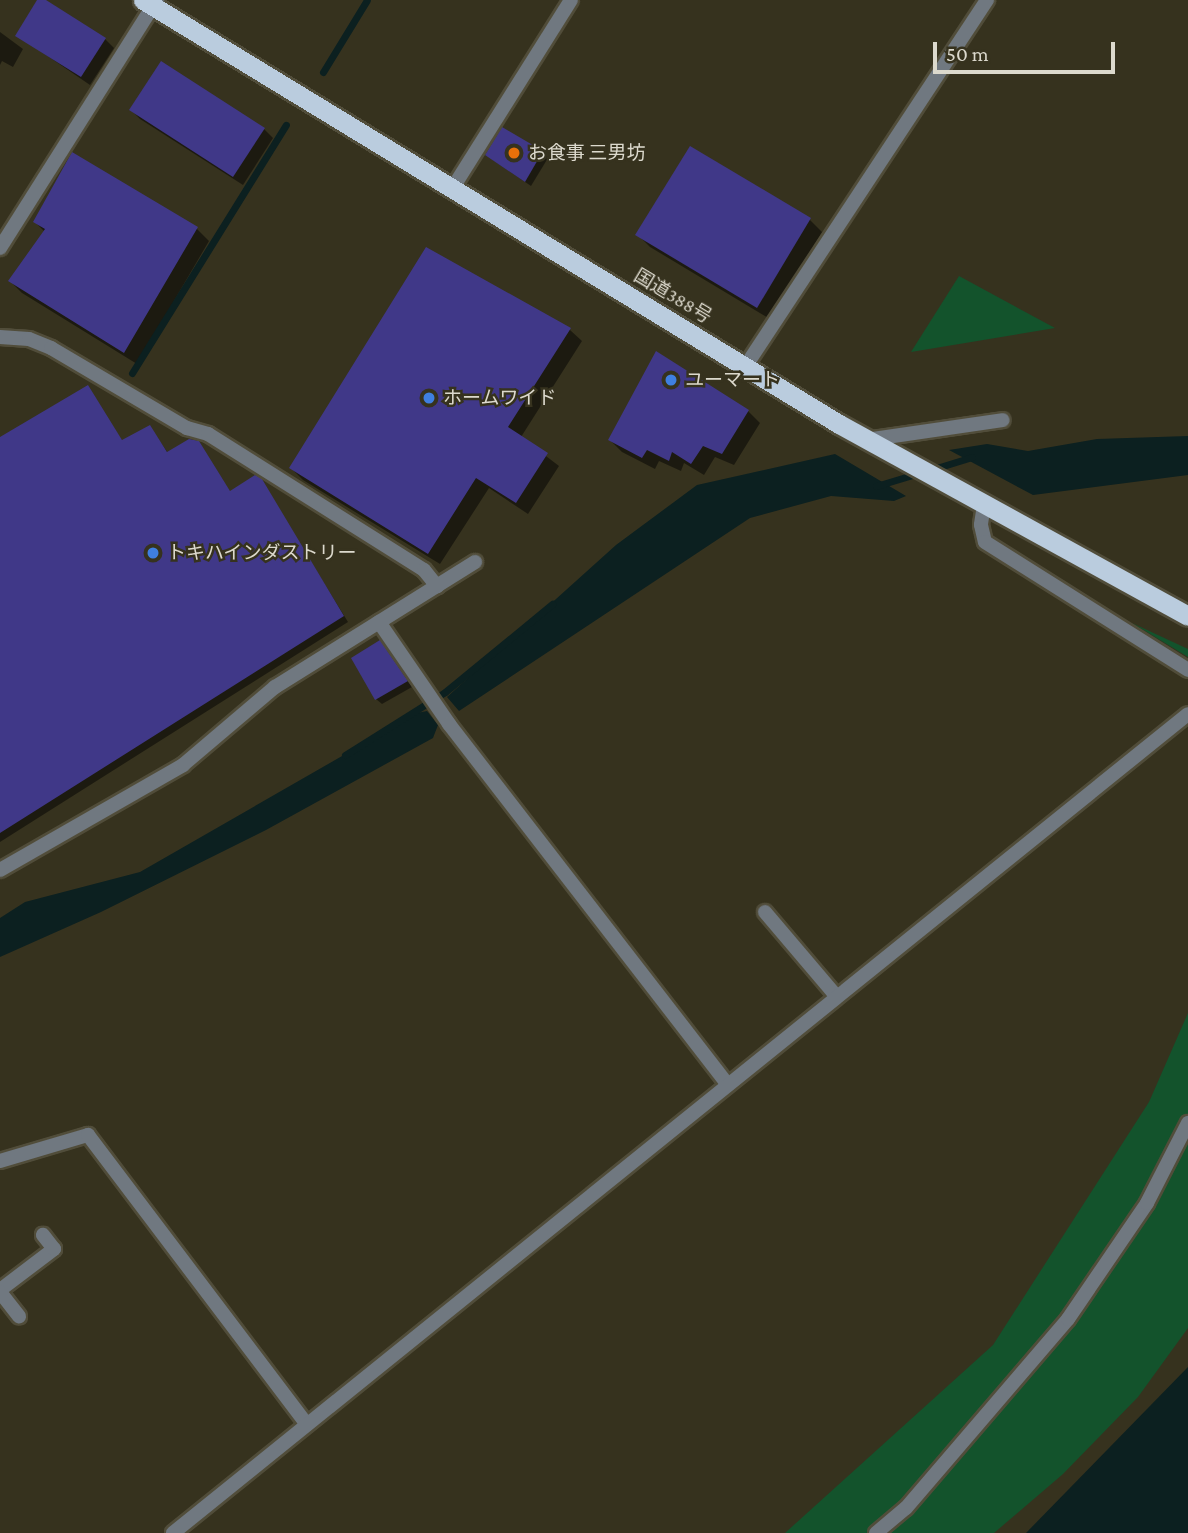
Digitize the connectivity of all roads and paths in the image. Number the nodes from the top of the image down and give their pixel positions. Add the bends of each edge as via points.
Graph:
1 (571, 0) edge
2 (987, 0) edge
3 (151, 2) edge
4 (452, 189) junction
5 (0, 248) edge
6 (0, 337) edge
7 (745, 367) junction
8 (1003, 420) dead end
9 (866, 440) junction
10 (984, 505) junction
11 (475, 562) dead end
12 (437, 586) junction
13 (1188, 616) edge
14 (379, 622) junction
15 (1188, 670) edge
16 (1188, 714) edge
17 (0, 870) edge
18 (765, 912) dead end
19 (837, 997) junction
20 (728, 1085) junction
21 (1188, 1123) edge
22 (0, 1161) edge
23 (43, 1234) dead end
24 (0, 1291) edge
25 (19, 1317) dead end
26 (307, 1425) junction
27 (173, 1533) edge
28 (876, 1533) edge

1 - 4 street
2 - 7 street
3 - 4 highway, 国道388号
3 - 5 street
4 - 7 highway, 国道388号
6 - 12 street via 29,339 51,348 187,428 208,434 424,570
7 - 9 highway, 国道388号
8 - 9 street
9 - 10 highway, 国道388号
10 - 13 highway, 国道388号
10 - 15 street via 981,525 985,542
11 - 12 street
12 - 14 street
14 - 17 street via 275,687 183,765
14 - 20 street via 449,724
16 - 19 street
18 - 19 street
19 - 20 street
20 - 26 street
21 - 28 street via 1147,1203 1068,1319 906,1508
22 - 26 street via 88,1135
23 - 24 street via 54,1249
24 - 25 street
26 - 27 street

